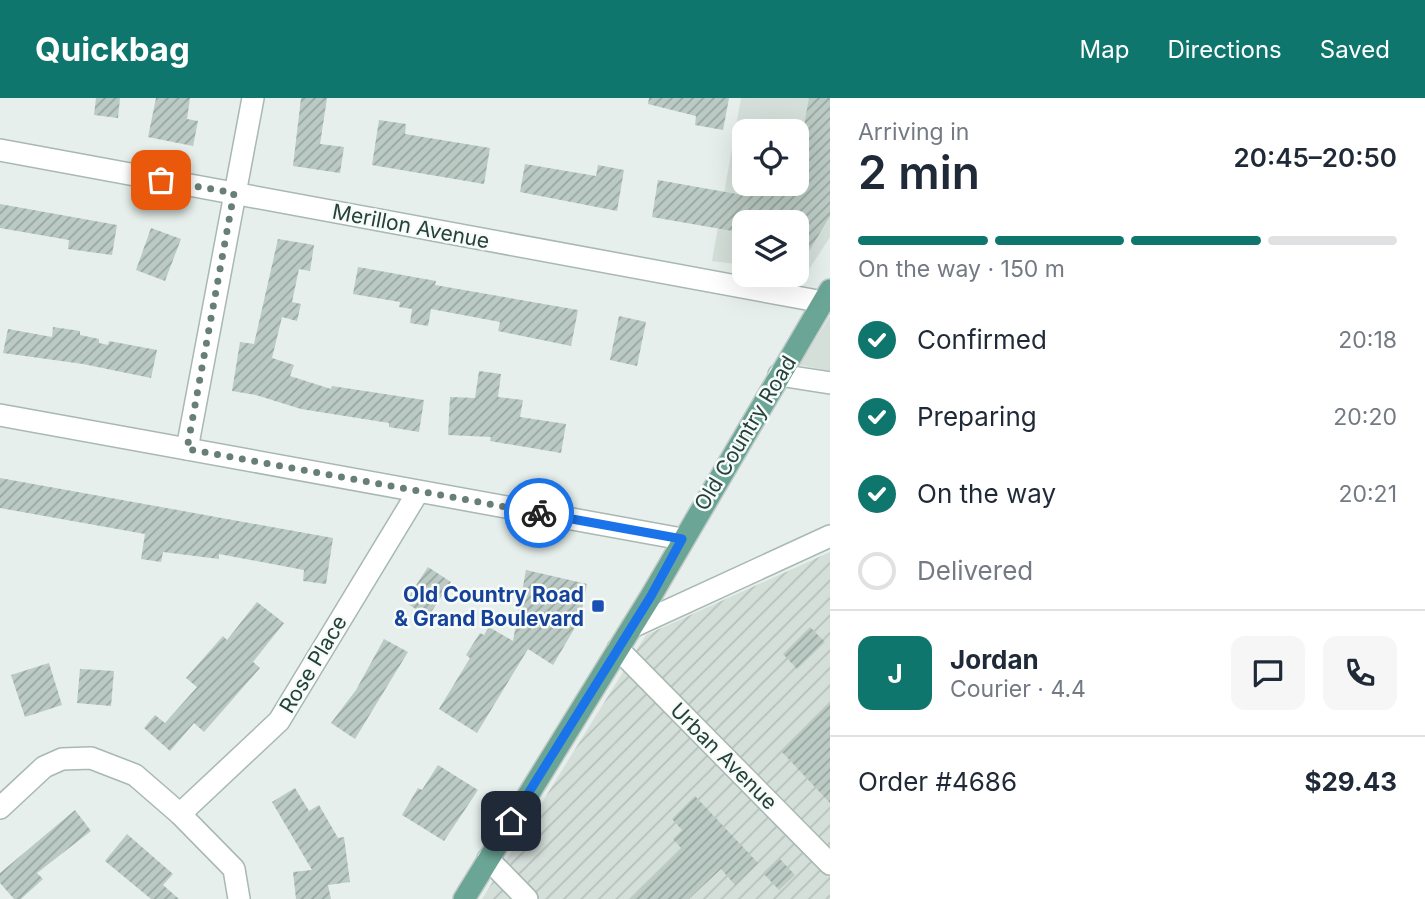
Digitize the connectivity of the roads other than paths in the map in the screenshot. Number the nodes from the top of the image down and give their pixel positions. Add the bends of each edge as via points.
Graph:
1 (253, 98) edge
2 (0, 150) edge
3 (234, 193) junction
4 (826, 296) edge
5 (779, 375) junction
6 (830, 383) edge
7 (0, 415) edge
8 (187, 449) junction
9 (418, 492) junction
10 (830, 536) edge
11 (682, 539) junction
12 (632, 627) junction
13 (618, 649) junction
14 (0, 808) edge
15 (180, 814) junction
16 (488, 859) junction
17 (830, 864) edge
18 (239, 899) edge
19 (464, 899) edge
20 (527, 899) edge

1 - 3 street
2 - 3 street, Merillon Avenue
3 - 4 street, Merillon Avenue
3 - 8 street
4 - 5 main road, Old Country Road
5 - 6 street
5 - 11 main road, Old Country Road
7 - 8 street
8 - 9 street
9 - 11 street
9 - 15 street, Rose Place via 279,721
10 - 12 street
11 - 12 main road, Old Country Road
12 - 13 main road, Old Country Road
13 - 16 main road, Old Country Road
13 - 17 street, Urban Avenue
14 - 15 street via 44,767 62,759 91,758 135,775
15 - 18 street via 234,869
16 - 19 main road, Old Country Road
16 - 20 street

